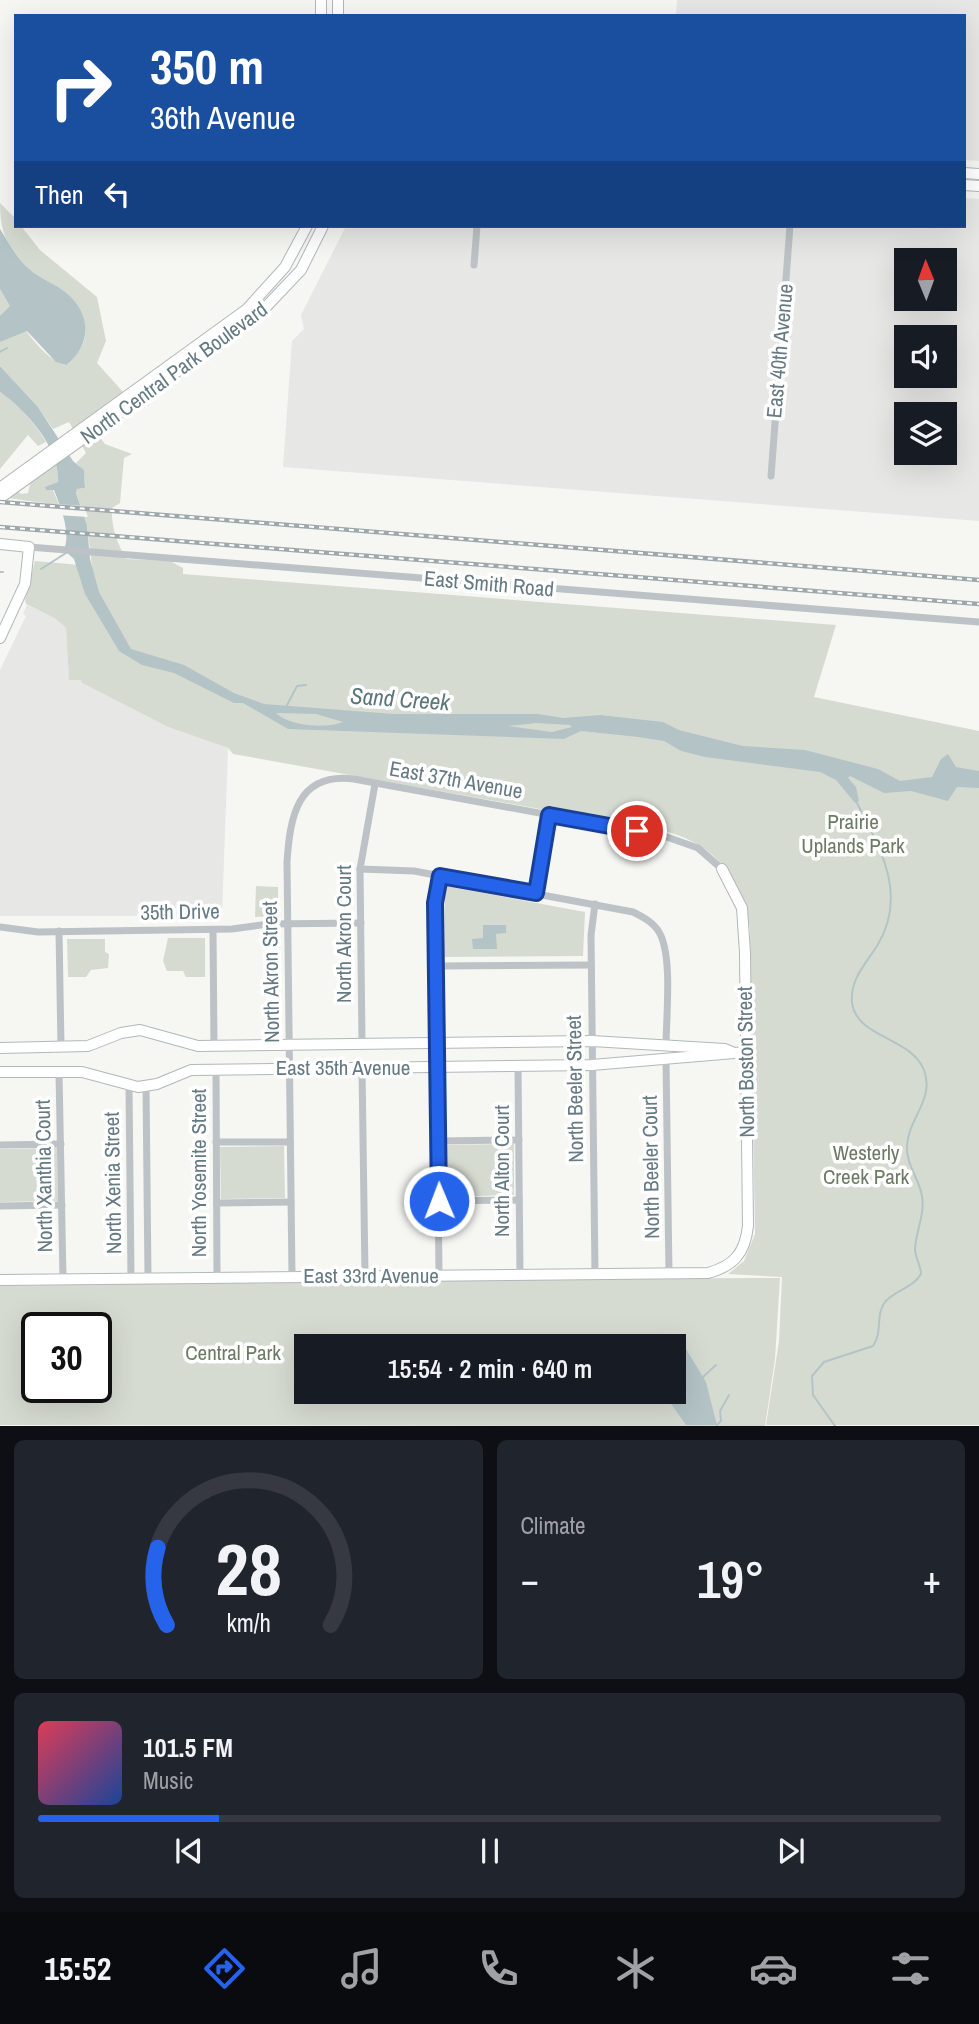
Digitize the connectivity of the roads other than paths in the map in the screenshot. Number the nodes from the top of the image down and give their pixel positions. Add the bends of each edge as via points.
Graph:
1 (306, 228) edge
2 (322, 228) edge
3 (477, 228) edge
4 (790, 228) edge
5 (474, 265) dead end
6 (100, 421) junction
7 (771, 477) dead end
8 (0, 488) edge
9 (0, 499) edge
10 (0, 544) edge
11 (29, 547) junction
12 (979, 622) edge
13 (0, 638) edge
14 (339, 777) joint
15 (375, 783) junction
16 (549, 815) junction
17 (360, 869) junction
18 (722, 869) joint
19 (440, 876) junction
20 (536, 893) junction
21 (595, 904) junction
22 (288, 923) junction
23 (361, 923) junction
24 (0, 928) edge
25 (213, 930) junction
26 (59, 931) junction
27 (591, 965) junction
28 (436, 966) junction
29 (592, 1041) junction
30 (437, 1042) junction
31 (362, 1043) junction
32 (289, 1044) junction
33 (214, 1046) junction
34 (666, 1046) junction
35 (61, 1047) junction
36 (0, 1048) edge
37 (732, 1052) junction
38 (746, 1052) junction
39 (666, 1059) junction
40 (592, 1065) junction
41 (437, 1067) junction
42 (518, 1067) junction
43 (289, 1068) junction
44 (362, 1068) junction
45 (216, 1069) junction
46 (0, 1072) edge
47 (59, 1072) junction
48 (129, 1086) junction
49 (146, 1086) junction
50 (519, 1140) junction
51 (438, 1141) junction
52 (216, 1142) junction
53 (290, 1142) junction
54 (61, 1144) junction
55 (0, 1145) edge
56 (519, 1200) junction
57 (439, 1201) junction
58 (291, 1202) junction
59 (217, 1203) junction
60 (62, 1205) junction
61 (0, 1206) edge
62 (738, 1258) joint
63 (520, 1274) junction
64 (595, 1274) junction
65 (669, 1274) junction
66 (365, 1275) junction
67 (439, 1275) junction
68 (292, 1276) junction
69 (218, 1277) junction
70 (131, 1278) junction
71 (148, 1278) junction
72 (63, 1279) junction
73 (0, 1280) edge

1 - 6 street, North Central Park Boulevard via 275,280 247,309
2 - 6 street, North Central Park Boulevard via 301,270 263,310
3 - 5 street
4 - 7 street, East 40th Avenue
6 - 8 street, North Central Park Boulevard
6 - 9 street, North Central Park Boulevard
10 - 11 street, East Smith Road
11 - 12 street, East Smith Road
11 - 13 street via 25,584
14 - 15 street, East 37th Avenue
14 - 22 street, North Akron Street via 321,781 297,806 288,844
15 - 16 street, East 37th Avenue
15 - 17 street, North Akron Court
16 - 18 street, East 37th Avenue via 681,840
16 - 20 street
17 - 19 street
17 - 23 street, North Akron Court
18 - 38 street, North Boston Street via 738,894 745,924
19 - 20 street
19 - 28 street via 435,903
20 - 21 street
21 - 27 street, North Beeler Street
21 - 34 street via 633,912 658,929 665,952
22 - 23 street, 35th Drive
22 - 25 street, 35th Drive
22 - 32 street, North Akron Street
23 - 31 street, North Akron Court
24 - 26 street, 35th Drive
25 - 26 street, 35th Drive
25 - 33 street
26 - 35 street
27 - 28 street
27 - 29 street, North Beeler Street
28 - 30 street
29 - 30 street, East 35th Avenue
29 - 34 street, East 35th Avenue
29 - 40 street, North Beeler Street
30 - 31 street, East 35th Avenue
30 - 41 street
31 - 32 street, East 35th Avenue
32 - 33 street, East 35th Avenue
32 - 43 street, North Akron Street
33 - 35 street, East 35th Avenue via 189,1045 140,1030 88,1046
34 - 37 street, East 35th Avenue
35 - 36 street, East 35th Avenue
37 - 38 street, East 35th Avenue
37 - 39 street, East 35th Avenue
38 - 62 street, North Boston Street via 748,1226
39 - 40 street, East 35th Avenue
39 - 65 street, North Beeler Court
40 - 42 street, East 35th Avenue
40 - 64 street, North Beeler Street
41 - 42 street, East 35th Avenue
41 - 44 street, East 35th Avenue
41 - 51 street
42 - 50 street, North Alton Court
43 - 44 street, East 35th Avenue
43 - 45 street, East 35th Avenue
43 - 53 street, North Akron Street
44 - 66 street
45 - 49 street, East 35th Avenue via 188,1071
45 - 52 street, North Yosemite Street
46 - 47 street, East 35th Avenue
47 - 48 street, East 35th Avenue via 89,1072
47 - 54 street, North Xanthia Court
48 - 49 street, East 35th Avenue
48 - 70 street, North Xenia Street
49 - 71 street, North Xenia Street
50 - 51 street
50 - 56 street, North Alton Court
51 - 57 street
52 - 53 street
52 - 59 street, North Yosemite Street
53 - 58 street, North Akron Street
54 - 55 street
54 - 60 street, North Xanthia Court
56 - 57 street
56 - 63 street, North Alton Court
57 - 67 street
58 - 59 street
58 - 68 street, North Akron Street
59 - 69 street, North Yosemite Street
60 - 61 street
60 - 72 street, North Xanthia Court
62 - 65 street, East 33rd Avenue via 727,1268 708,1273
63 - 64 street, East 33rd Avenue
63 - 67 street, East 33rd Avenue
64 - 65 street, East 33rd Avenue
66 - 67 street, East 33rd Avenue
66 - 68 street, East 33rd Avenue
68 - 69 street, East 33rd Avenue
69 - 71 street, East 33rd Avenue
70 - 71 street, East 33rd Avenue
70 - 72 street, East 33rd Avenue
72 - 73 street, East 33rd Avenue

